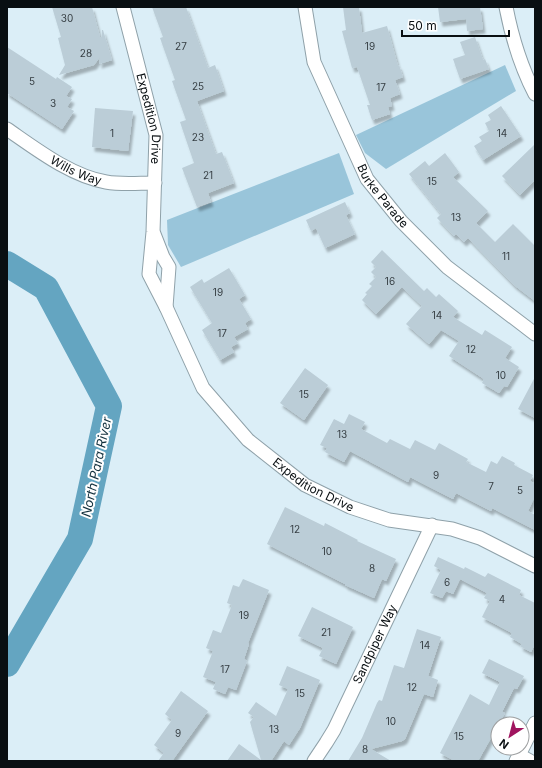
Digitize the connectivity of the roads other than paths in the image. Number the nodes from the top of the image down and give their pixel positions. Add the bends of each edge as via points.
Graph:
1 (123, 7) edge
2 (305, 7) edge
3 (506, 7) edge
4 (535, 94) edge
5 (7, 129) edge
6 (155, 183) junction
7 (153, 232) junction
8 (166, 306) junction
9 (535, 334) edge
10 (432, 525) junction
11 (535, 566) edge
12 (535, 723) edge
13 (522, 759) edge
14 (314, 761) edge

1 - 6 street, Expedition Drive via 156,135
2 - 9 street, Burke Parade via 314,62 368,180 401,221 447,268
3 - 4 street via 516,49
5 - 6 street, Wills Way via 39,151 89,177 124,184
6 - 7 street, Expedition Drive
7 - 8 street, Expedition Drive via 169,267
7 - 8 street, Expedition Drive via 149,274
8 - 10 street, Expedition Drive via 203,388 248,440 305,485 350,507 389,520
10 - 11 street, Expedition Drive via 452,528 480,538
10 - 14 street, Sandpiper Way via 334,730
12 - 13 street

